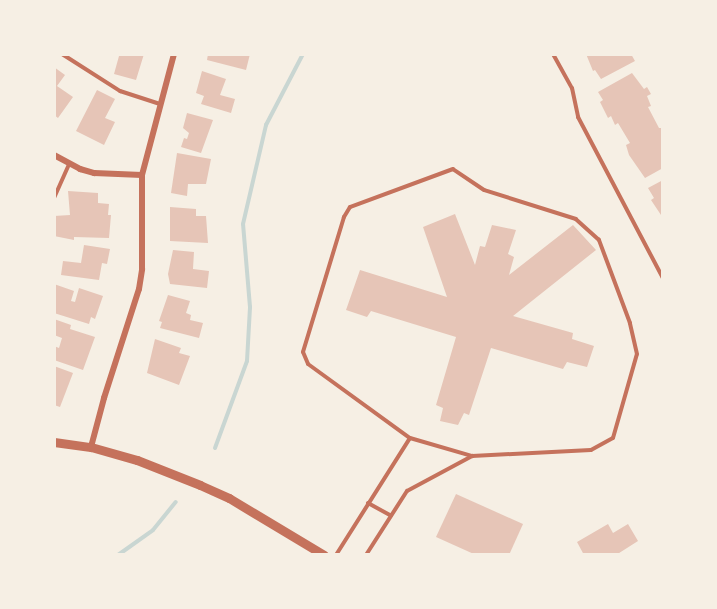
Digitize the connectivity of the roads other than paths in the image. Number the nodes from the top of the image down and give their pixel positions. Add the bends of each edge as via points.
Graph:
1 (62, 54) edge
2 (174, 54) edge
3 (553, 54) edge
4 (160, 104) junction
5 (54, 155) edge
6 (69, 164) junction
7 (142, 175) junction
8 (54, 198) edge
9 (663, 278) edge
10 (410, 438) junction
11 (54, 442) edge
12 (91, 447) junction
13 (472, 456) junction
14 (368, 503) junction
15 (391, 516) junction
16 (324, 555) edge
17 (336, 555) edge
18 (366, 555) edge

1 - 4 lane via 120,91
2 - 4 street
3 - 9 lane via 572,88 578,117
4 - 7 street
5 - 6 street
6 - 7 street via 94,172
6 - 8 lane
7 - 12 street via 139,290
10 - 13 lane
10 - 13 lane via 308,364 303,352 344,216 351,207 453,170 484,190 576,219 599,240 630,323 637,354 613,438 591,450
10 - 14 lane
11 - 12 street
12 - 16 street via 136,460 229,498
13 - 15 lane via 407,491
14 - 15 lane
14 - 17 lane
15 - 18 lane

